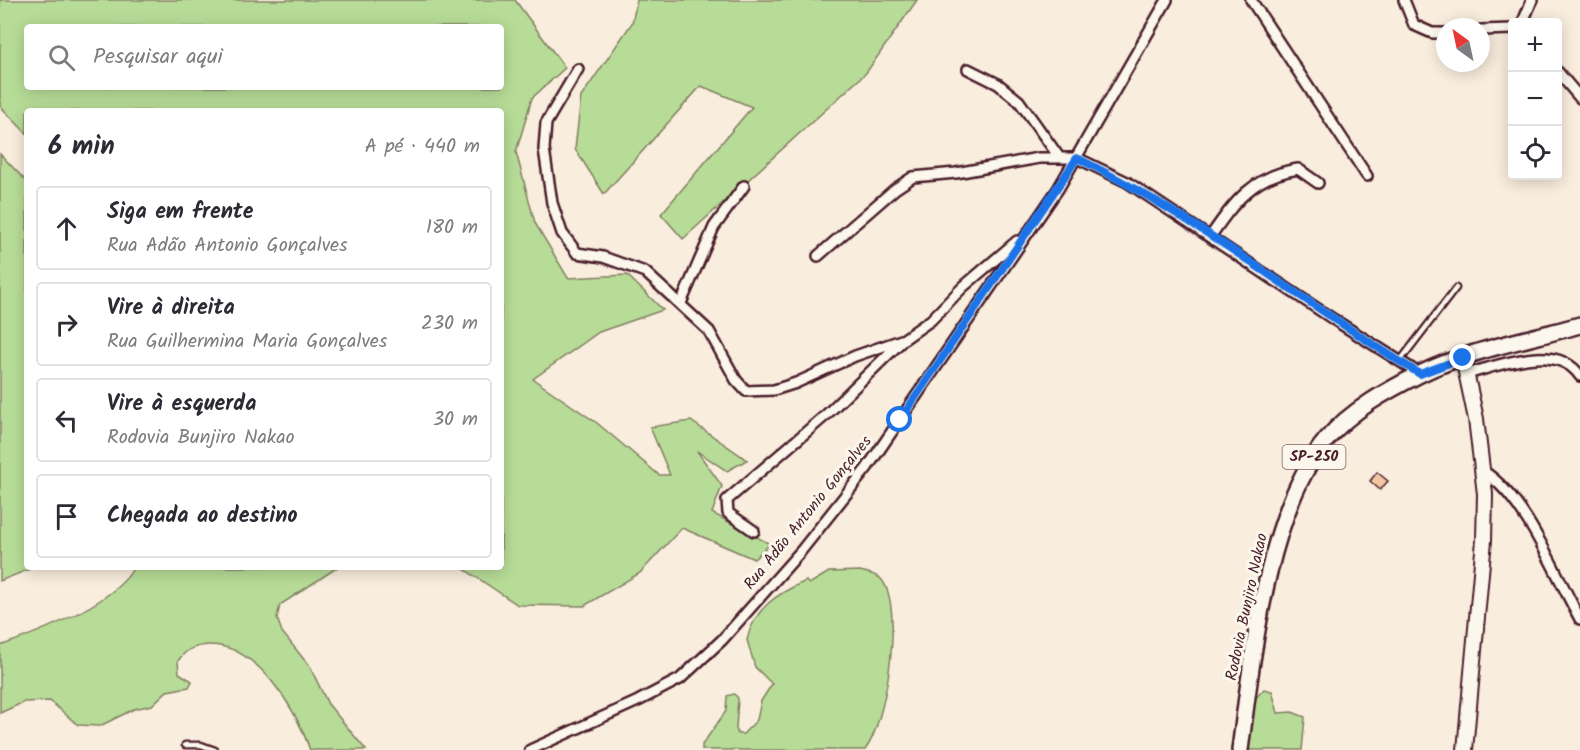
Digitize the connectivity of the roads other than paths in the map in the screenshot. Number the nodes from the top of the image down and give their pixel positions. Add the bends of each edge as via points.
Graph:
1 (1167, 0) edge
2 (1251, 0) edge
3 (1404, 0) edge
4 (1532, 0) edge
5 (1525, 18) edge
6 (1508, 29) edge
7 (1490, 30) edge
8 (1436, 33) edge
9 (578, 69) dead end
10 (968, 69) dead end
11 (1562, 78) edge
12 (1580, 98) edge
13 (1059, 157) junction
14 (1077, 158) junction
15 (1367, 176) dead end
16 (1318, 183) dead end
17 (744, 186) dead end
18 (1026, 234) junction
19 (1210, 237) junction
20 (818, 256) dead end
21 (1456, 288) dead end
22 (681, 303) junction
23 (1580, 325) edge
24 (904, 339) junction
25 (1463, 358) junction
26 (1400, 361) junction
27 (1420, 374) junction
28 (1467, 374) junction
29 (1580, 376) edge
30 (1483, 471) junction
31 (754, 531) dead end
32 (1580, 618) edge
33 (185, 745) dead end
34 (215, 750) edge
35 (530, 750) edge
36 (1240, 750) edge
37 (1465, 750) edge

1 - 14 street, Rua Adão Antonio Gonçalves
2 - 15 street
3 - 8 street via 1414,25
4 - 5 street
6 - 7 street
9 - 22 street via 546,123 544,140 552,203 562,233 577,253 645,272
10 - 13 street via 998,84 1019,101
11 - 12 street
13 - 14 street
13 - 20 street via 913,177
14 - 18 street, Rua Adão Antonio Gonçalves
14 - 19 street via 1127,182
16 - 19 street via 1298,169 1276,173 1236,201
17 - 22 street via 714,226
18 - 24 street via 931,320
18 - 35 street, Rua Adão Antonio Gonçalves via 867,468 801,551 714,648 680,679 662,689
19 - 26 street
21 - 26 lane
22 - 24 street via 708,331 746,391 774,390
23 - 25 main road, Rodovia Bunjiro Nakao / SP-250
24 - 31 street via 825,415 727,500 728,513
25 - 27 main road, Rodovia Bunjiro Nakao / SP-250
25 - 28 street
26 - 27 street
27 - 36 main road, Rodovia Bunjiro Nakao / SP-250 via 1354,415 1327,438 1306,468 1285,520 1265,595
28 - 29 street via 1540,357 1565,364
28 - 30 street
30 - 32 street via 1495,478 1532,527
30 - 37 street via 1484,540
33 - 34 lane

